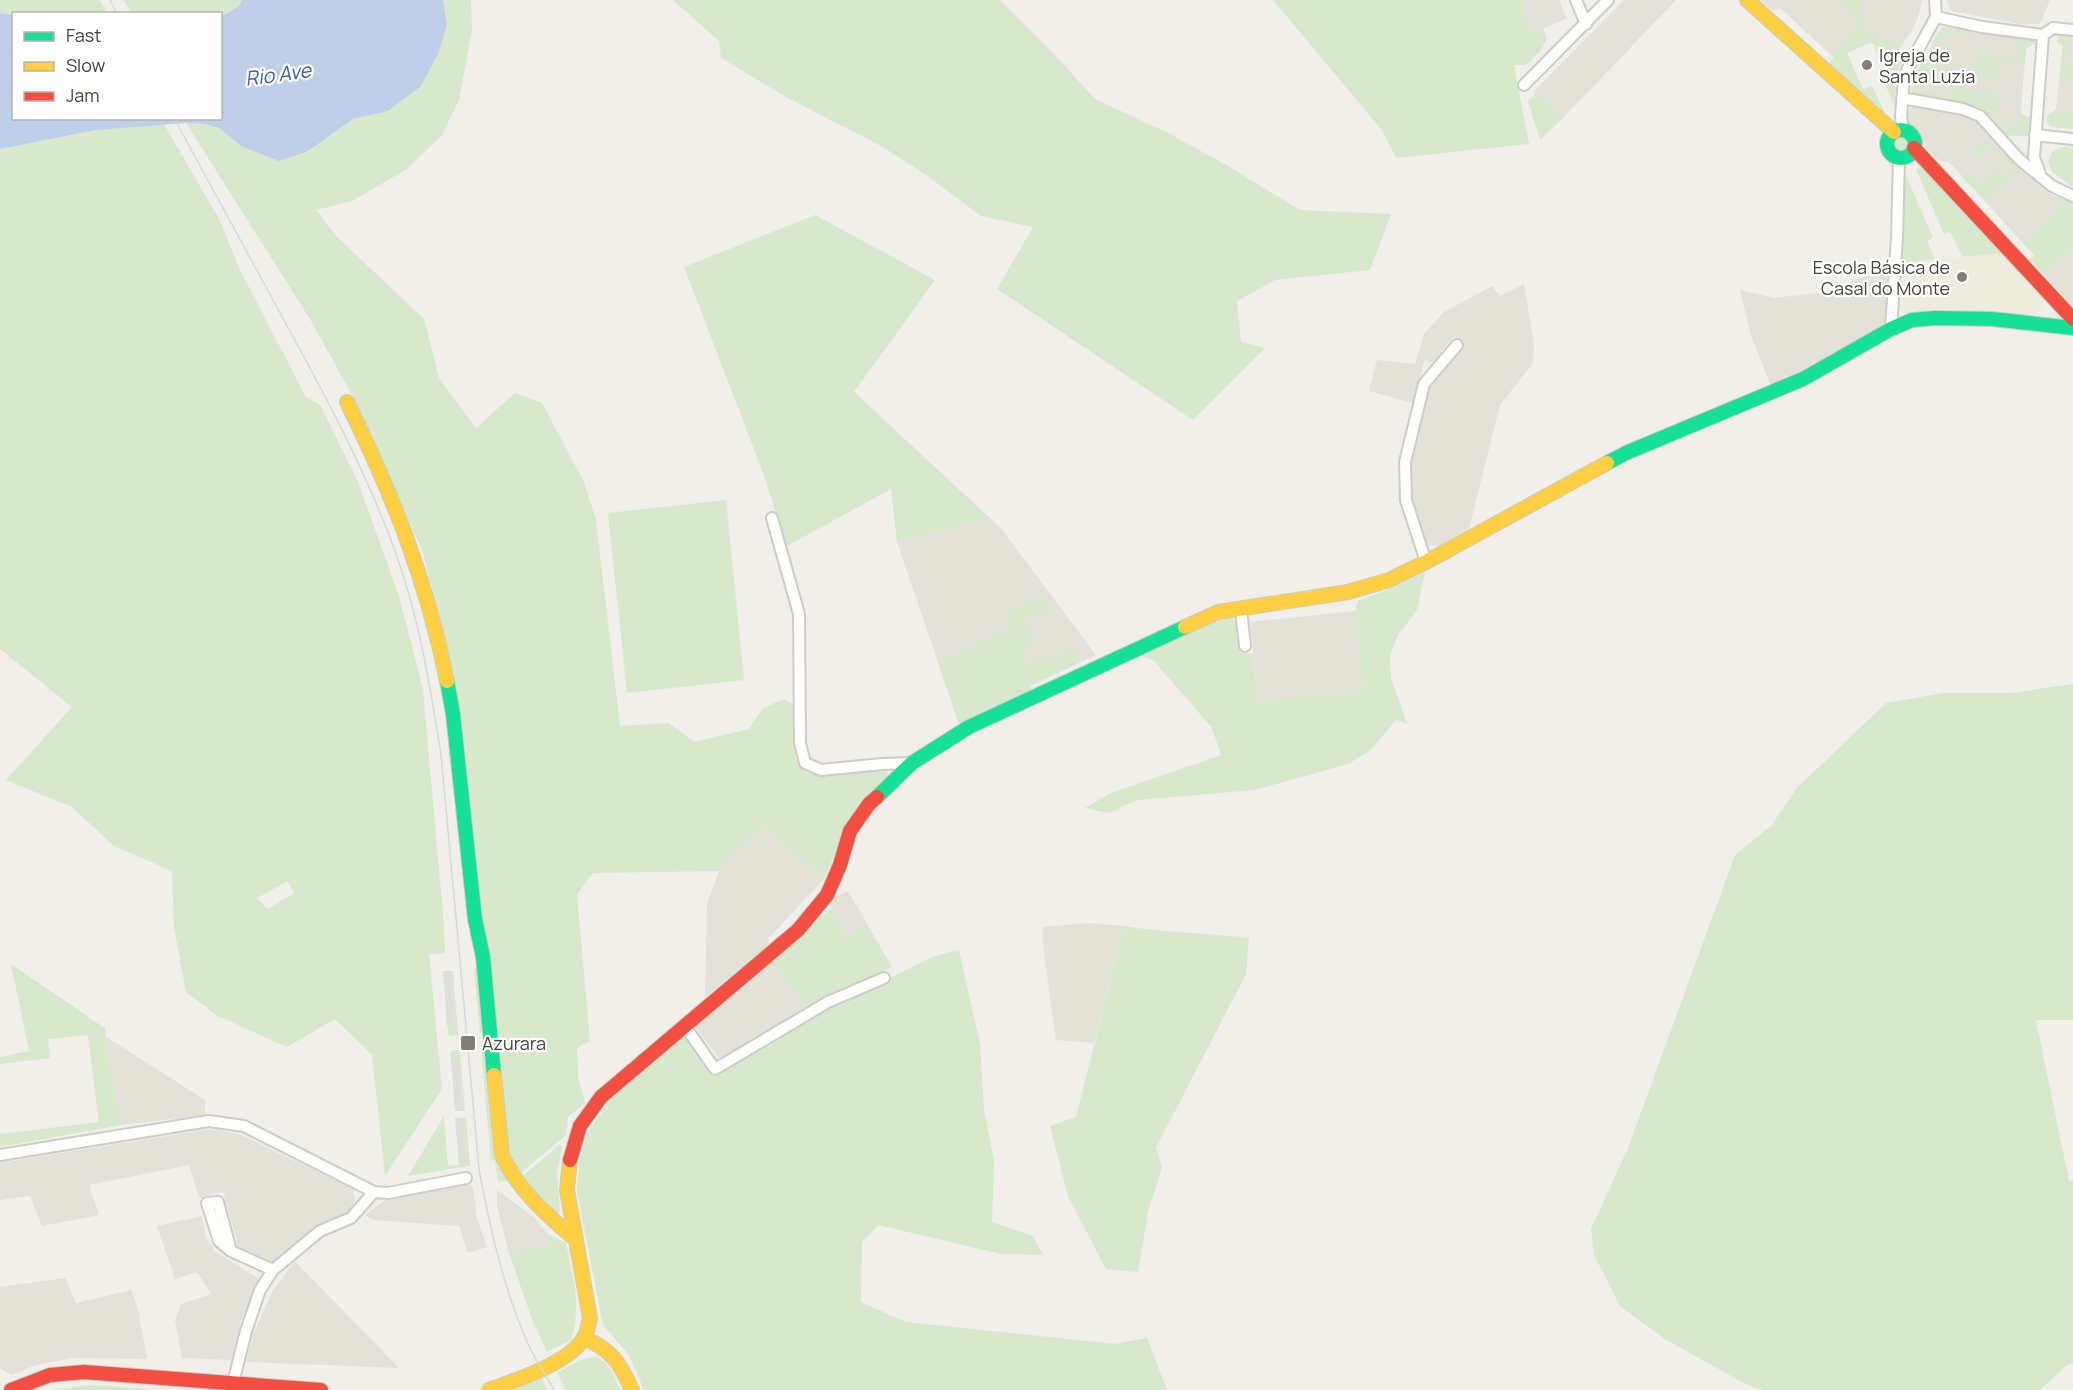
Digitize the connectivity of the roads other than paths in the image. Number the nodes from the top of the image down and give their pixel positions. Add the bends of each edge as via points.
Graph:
1 (1576, 0) edge
2 (1608, 0) edge
3 (1747, 0) edge
4 (1935, 0) edge
5 (1936, 17) junction
6 (1586, 24) junction
7 (2073, 30) edge
8 (2043, 35) junction
9 (1524, 85) dead end
10 (1902, 98) junction
11 (1898, 131) junction
12 (2035, 135) junction
13 (2073, 139) edge
14 (1914, 148) junction
15 (1899, 158) junction
16 (2040, 175) junction
17 (2073, 196) edge
18 (2073, 319) edge
19 (2073, 328) edge
20 (1891, 329) junction
21 (1457, 345) dead end
22 (347, 402) dead end
23 (772, 518) dead end
24 (1426, 562) junction
25 (1241, 610) junction
26 (1245, 646) dead end
27 (912, 763) junction
28 (884, 978) dead end
29 (685, 1026) junction
30 (0, 1155) edge
31 (466, 1178) dead end
32 (374, 1192) junction
33 (576, 1240) junction
34 (231, 1251) dead end
35 (273, 1270) junction
36 (584, 1338) junction
37 (233, 1383) junction
38 (11, 1390) edge
39 (321, 1390) edge
40 (489, 1390) edge
41 (632, 1390) edge

1 - 6 street
2 - 6 street
3 - 11 street
4 - 5 street
5 - 8 street
5 - 10 street via 1909,66
6 - 9 street
7 - 8 street via 2053,28
8 - 12 street
10 - 11 street
10 - 16 street via 1964,109 1980,116 2019,159
11 - 14 street via 1907,132 1914,139
11 - 15 street via 1888,138 1887,147 1891,155
12 - 13 street
12 - 16 street via 2034,158
14 - 15 street via 1908,156
14 - 18 street
15 - 20 street
16 - 17 street
19 - 20 street via 1992,319 1935,318 1912,320
20 - 24 street via 1803,379 1626,453
21 - 24 street via 1424,384 1405,462 1406,500
22 - 33 street via 379,467 416,562 439,643 453,714 475,919 483,957 502,1155 507,1168 547,1216
23 - 27 street via 799,614 800,743 805,763 820,770
24 - 25 street via 1389,580 1348,592
25 - 26 street
25 - 27 street via 1218,612 969,726
27 - 29 street via 869,804 850,831 827,895 798,930
28 - 29 street via 828,1002 715,1069
29 - 33 street via 601,1097 580,1126 569,1162 567,1190
30 - 32 street via 209,1121 244,1126
31 - 32 street
32 - 35 street via 351,1218 320,1231
33 - 36 street via 590,1318
34 - 35 street
35 - 37 street via 260,1290
36 - 40 street via 556,1361
36 - 41 street via 610,1351 620,1362
37 - 38 street via 84,1372 50,1375
37 - 39 street

